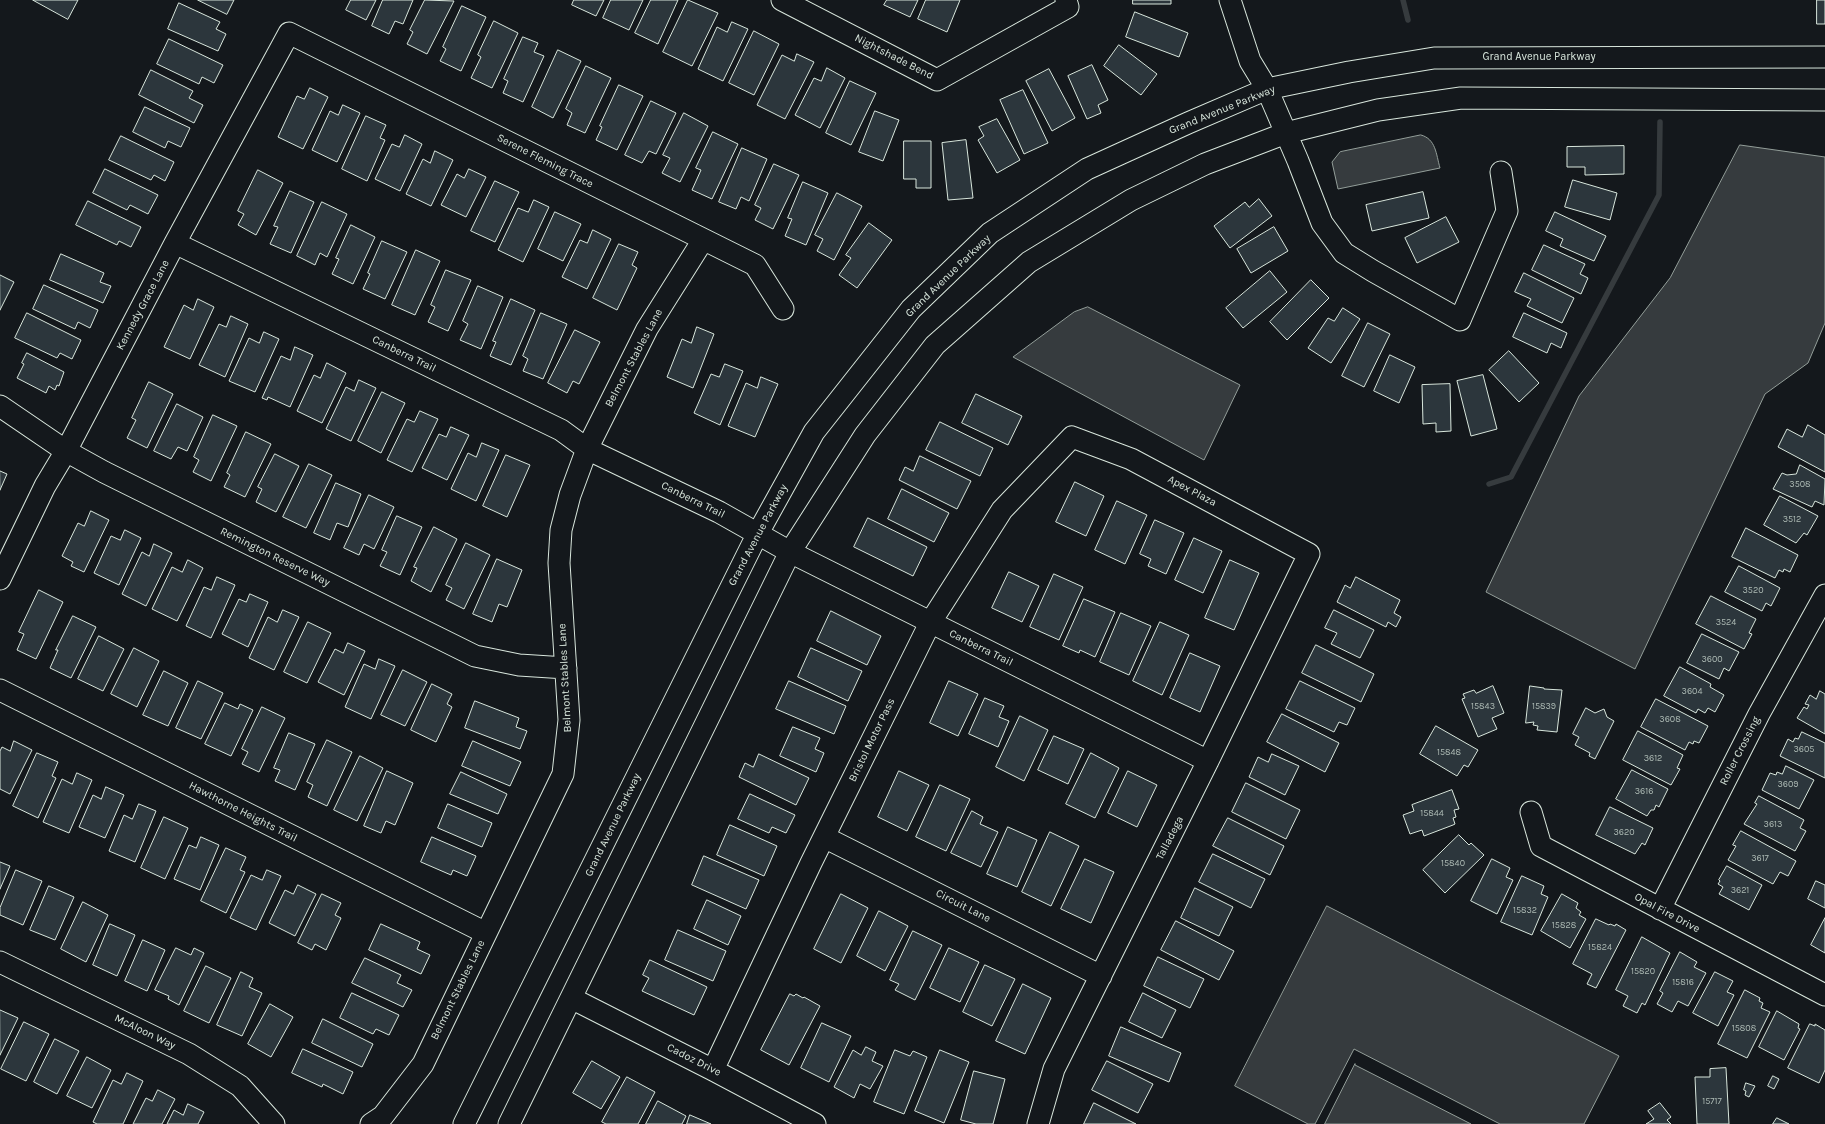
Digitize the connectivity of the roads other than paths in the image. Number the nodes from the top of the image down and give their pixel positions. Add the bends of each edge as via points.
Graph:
1 (782, 0) edge
2 (1230, 0) edge
3 (1067, 4) edge
4 (289, 33) joint
5 (1825, 57) edge
6 (1267, 90) junction
7 (1825, 100) edge
8 (1286, 133) junction
9 (1501, 172) dead end
10 (703, 240) junction
11 (176, 243) junction
12 (783, 309) dead end
13 (0, 406) edge
14 (1072, 437) joint
15 (587, 449) junction
16 (66, 452) junction
17 (758, 533) junction
18 (790, 552) junction
19 (1309, 554) joint
20 (0, 579) edge
21 (1825, 595) edge
22 (930, 623) junction
23 (566, 668) junction
24 (0, 690) edge
25 (1208, 761) junction
26 (1531, 812) dead end
27 (824, 837) junction
28 (1660, 909) junction
29 (486, 933) junction
30 (0, 962) edge
31 (1101, 976) junction
32 (1825, 995) edge
33 (571, 998) junction
34 (713, 1070) junction
35 (274, 1124) edge
36 (371, 1124) edge
37 (464, 1124) edge
38 (509, 1124) edge
39 (815, 1124) edge
40 (1038, 1124) edge

1 - 3 street, Nightshade Bend via 937,80
2 - 6 street via 1250,61
4 - 10 street, Serene Fleming Trace
4 - 11 street, Kennedy Grace Lane
5 - 6 street, Grand Avenue Parkway via 1434,58 1349,72
6 - 8 street
6 - 17 street, Grand Avenue Parkway via 1087,169 990,233 911,309 814,432
7 - 8 street via 1461,98 1378,110
8 - 9 street via 1322,223 1344,252 1372,271 1460,320 1507,211
8 - 18 street via 1205,164 1131,200 1029,262 935,346 865,435
10 - 12 street, Serene Fleming Trace via 755,266
10 - 15 street, Belmont Stables Lane via 647,329
11 - 15 street, Canberra Trail via 561,430
11 - 16 street, Kennedy Grace Lane
13 - 16 street, Remington Reserve Way
14 - 19 street, Apex Plaza via 1132,459
14 - 22 street, Bristol Motor Pass via 1002,510
15 - 17 street, Canberra Trail via 712,508
15 - 23 street, Belmont Stables Lane via 570,494 561,530 559,563
16 - 20 street, Kennedy Grace Lane via 45,486
16 - 23 street, Remington Reserve Way via 474,656 519,665
17 - 18 street, Canberra Trail
17 - 37 street, Grand Avenue Parkway
18 - 22 street, Canberra Trail
18 - 33 street
19 - 25 street, Talladega
21 - 28 street, Roller Crossing via 1759,714
22 - 25 street, Canberra Trail
22 - 27 street, Bristol Motor Pass
23 - 29 street, Belmont Stables Lane via 569,720 563,774
24 - 29 street, Hawthorne Heights Trail
25 - 31 street, Talladega
26 - 28 street, Opal Fire Drive via 1541,846
27 - 31 street, Circuit Lane
27 - 34 street, Bristol Motor Pass
28 - 32 street, Opal Fire Drive
29 - 36 street, Belmont Stables Lane via 423,1064 383,1116
30 - 35 street, McAloon Way via 189,1054 240,1086
31 - 40 street, Talladega via 1054,1069
33 - 34 street, Cadoz Drive
33 - 38 street
34 - 39 street, Cadoz Drive

